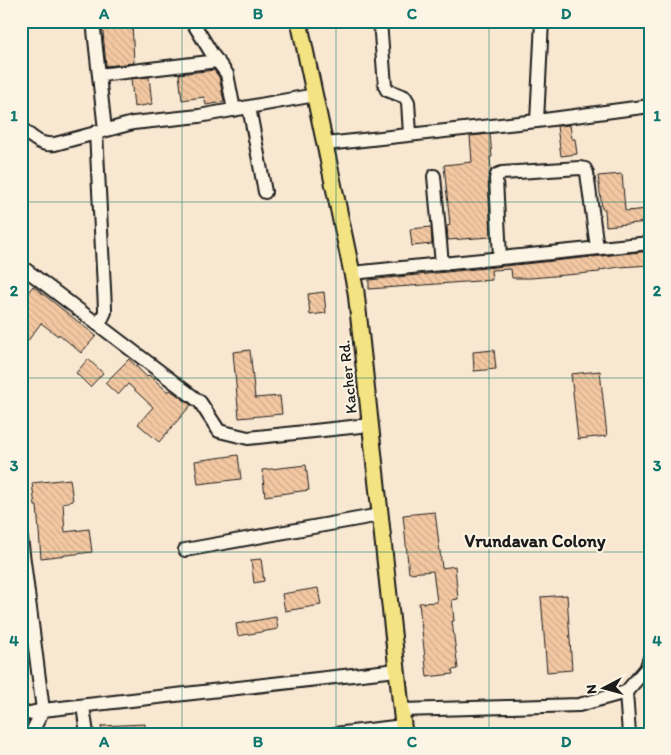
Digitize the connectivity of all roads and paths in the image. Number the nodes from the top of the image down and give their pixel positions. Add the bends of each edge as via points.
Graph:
1 (93, 21) edge
2 (192, 21) edge
3 (299, 21) edge
4 (380, 21) edge
5 (542, 21) edge
6 (218, 61) junction
7 (99, 75) junction
8 (315, 96) junction
9 (249, 107) junction
10 (650, 107) edge
11 (234, 110) junction
12 (537, 122) junction
13 (21, 128) edge
14 (100, 131) junction
15 (410, 134) junction
16 (326, 144) junction
17 (434, 176) dead end
18 (265, 192) dead end
19 (650, 243) edge
20 (597, 248) junction
21 (500, 258) junction
22 (442, 264) junction
23 (21, 266) edge
24 (352, 273) junction
25 (99, 325) junction
26 (370, 425) junction
27 (380, 515) junction
28 (21, 538) edge
29 (185, 550) dead end
30 (650, 658) edge
31 (397, 670) junction
32 (626, 692) junction
33 (83, 706) junction
34 (43, 710) junction
35 (21, 715) edge
36 (403, 723) edge
37 (31, 734) edge
38 (86, 734) edge
39 (335, 734) edge
40 (629, 734) edge

1 - 7 street
2 - 6 street
3 - 8 main road, Kacher Rd.
4 - 15 street via 385,86 408,102
5 - 12 street
6 - 7 street
6 - 11 street via 229,78
7 - 14 street
8 - 9 street
8 - 16 main road, Kacher Rd.
9 - 11 street
9 - 18 street
10 - 12 street
11 - 14 street via 133,123
12 - 15 street
13 - 14 street via 36,141 48,145
14 - 25 street via 105,308
15 - 16 street
16 - 24 main road, Kacher Rd.
17 - 22 street
19 - 20 street
20 - 21 street
20 - 21 street via 585,169 502,173 496,179
21 - 22 street
22 - 24 street
23 - 25 street
24 - 26 main road, Kacher Rd.
25 - 26 street via 200,402 220,431 248,438
26 - 27 main road, Kacher Rd.
27 - 29 street
27 - 31 main road, Kacher Rd.
28 - 34 street
30 - 32 street via 646,669
31 - 33 street
31 - 36 main road, Kacher Rd.
32 - 36 street via 579,705
32 - 40 street
33 - 34 street
33 - 38 street
34 - 35 street
34 - 37 street
36 - 39 street

